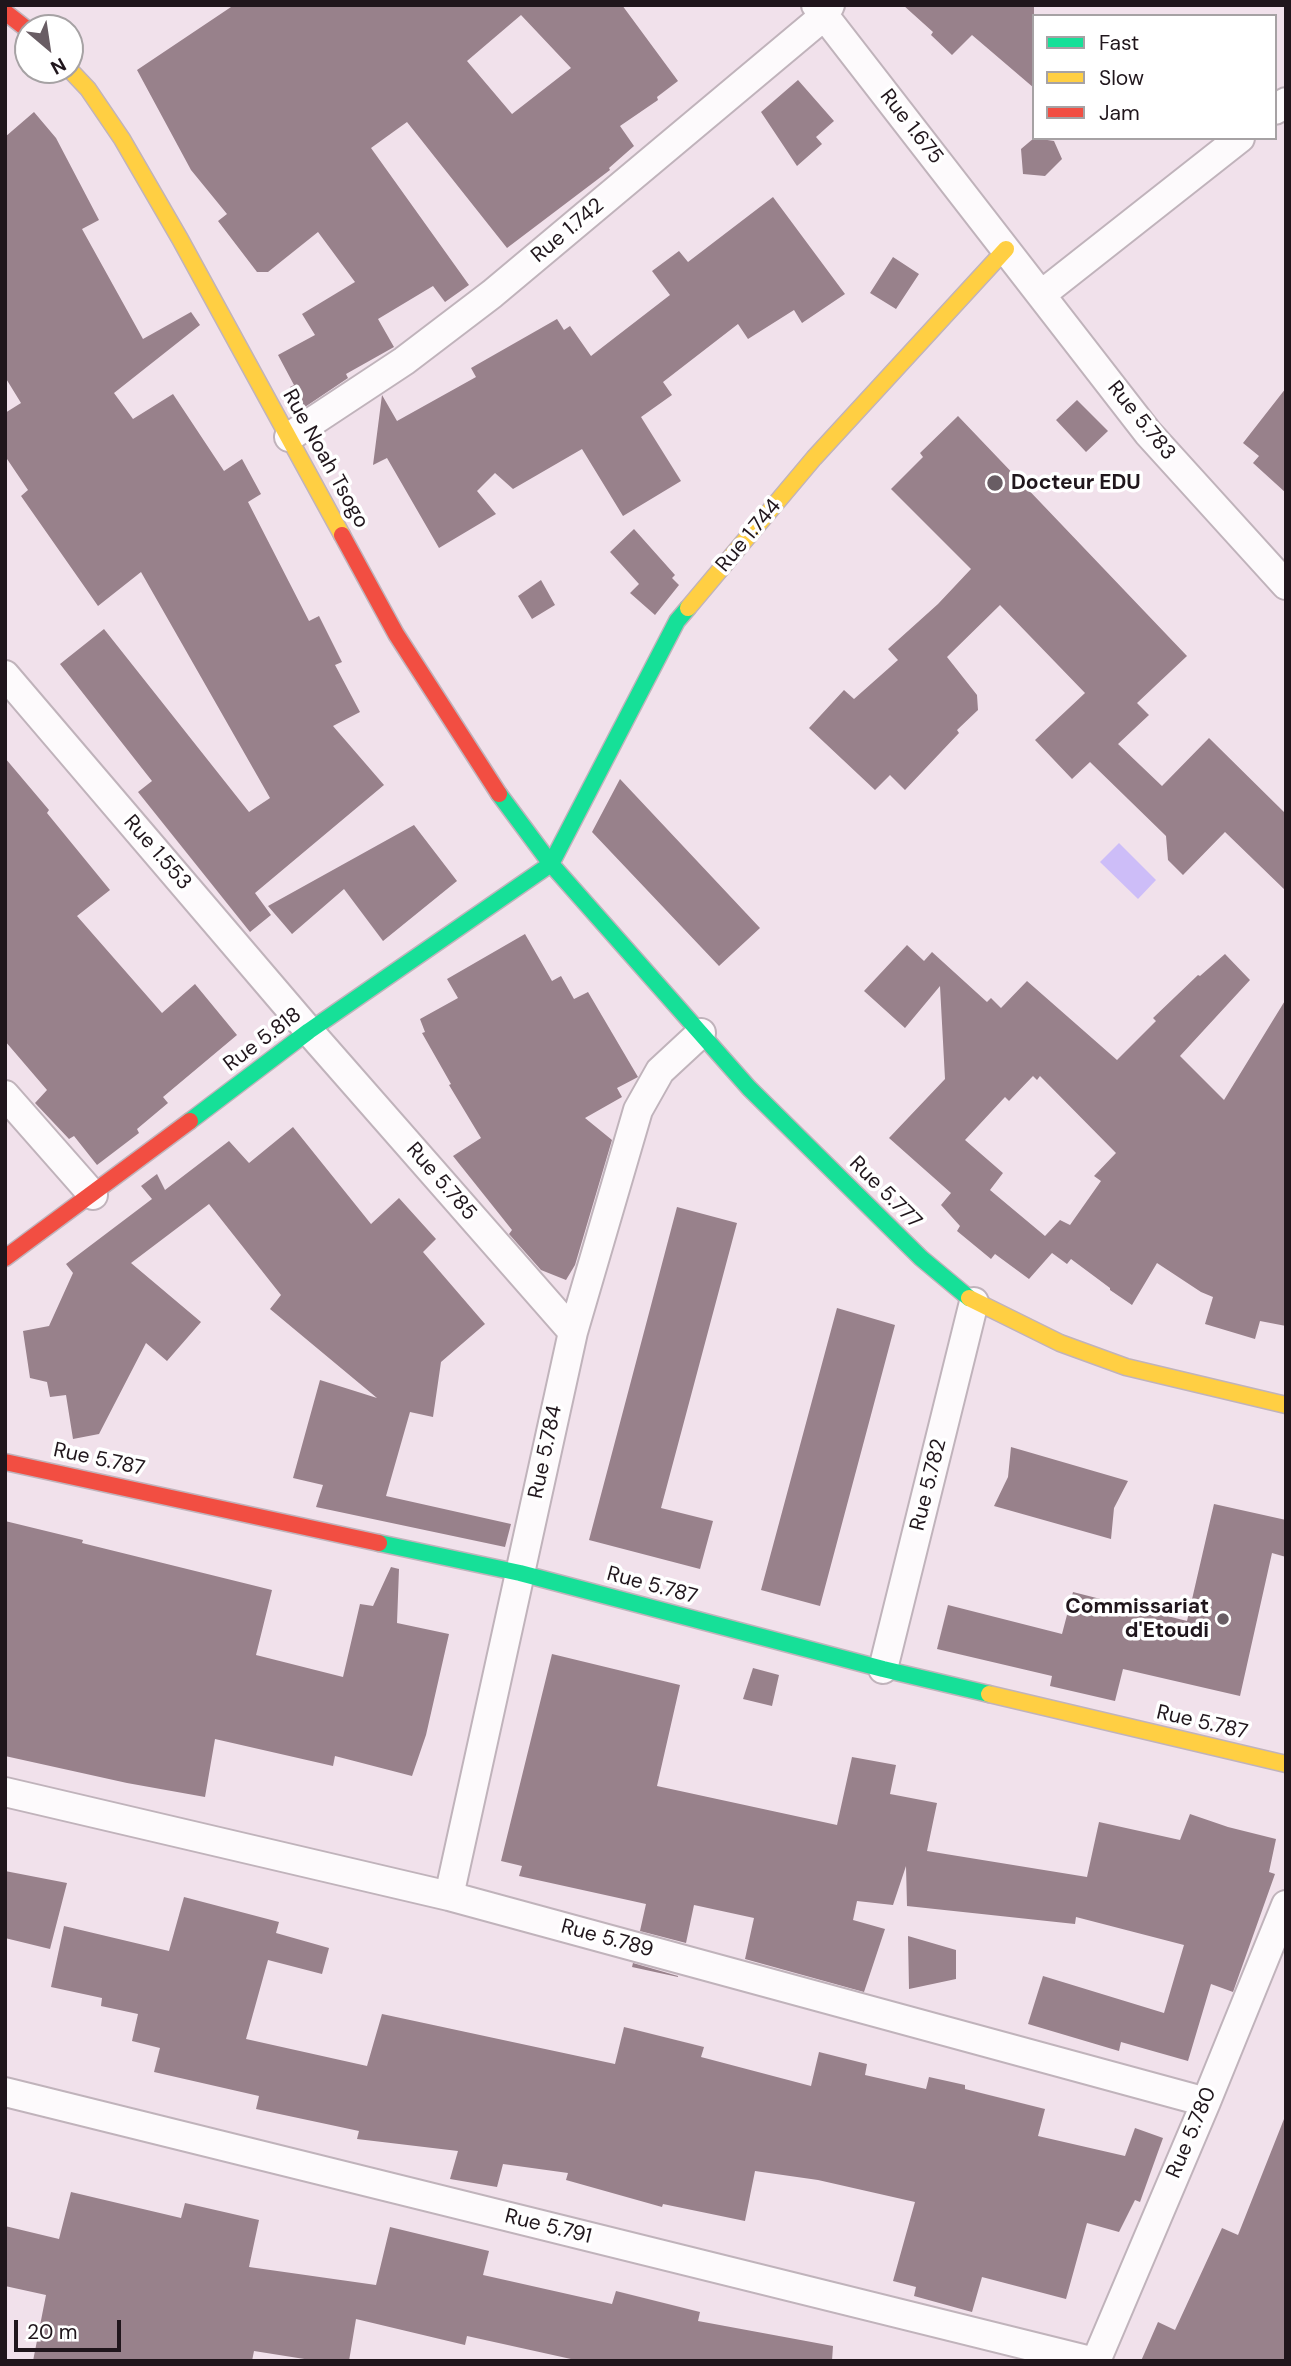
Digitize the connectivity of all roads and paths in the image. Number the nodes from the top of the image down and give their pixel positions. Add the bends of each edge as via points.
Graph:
1 (823, 9) edge
2 (83, 84) edge
3 (1237, 140) edge
4 (1006, 249) junction
5 (1042, 294) junction
6 (289, 437) junction
7 (1286, 585) edge
8 (5, 675) edge
9 (551, 864) junction
10 (309, 1031) junction
11 (701, 1033) junction
12 (5, 1095) edge
13 (93, 1195) junction
14 (5, 1258) edge
15 (974, 1302) junction
16 (573, 1332) junction
17 (1286, 1405) edge
18 (5, 1462) edge
19 (520, 1573) junction
20 (883, 1669) junction
21 (1286, 1764) edge
22 (5, 1792) edge
23 (449, 1896) junction
24 (1286, 1905) edge
25 (5, 2092) edge
26 (1206, 2102) junction
27 (1093, 2361) edge

1 - 4 street, Rue 1.675
1 - 6 street, Rue 1.742 via 492,294 404,362
2 - 6 street, Rue Noah Tsogo via 122,139
3 - 5 street
4 - 5 street, Rue 5.783
4 - 9 street, Rue 1.744 via 814,458 677,621
5 - 7 street, Rue 5.783 via 1148,433
6 - 9 street, Rue Noah Tsogo via 396,634 485,776
8 - 10 street, Rue 1.553
9 - 10 street, Rue 5.818
9 - 11 street, Rue 5.777
10 - 13 street, Rue 5.818
10 - 16 street, Rue 5.785
11 - 15 street, Rue 5.777 via 749,1088 921,1258
11 - 16 street, Rue 5.784 via 660,1072 638,1110
12 - 13 street
13 - 14 street, Rue 5.818
15 - 17 street, Rue 5.777 via 1060,1343 1126,1367
15 - 20 street, Rue 5.782
16 - 19 street, Rue 5.784
18 - 19 street, Rue 5.787
19 - 20 street, Rue 5.787
19 - 23 street, Rue 5.784
20 - 21 street, Rue 5.787
22 - 23 street, Rue 5.789
23 - 26 street, Rue 5.789
24 - 26 street, Rue 5.780
25 - 27 street, Rue 5.791
26 - 27 street, Rue 5.780

